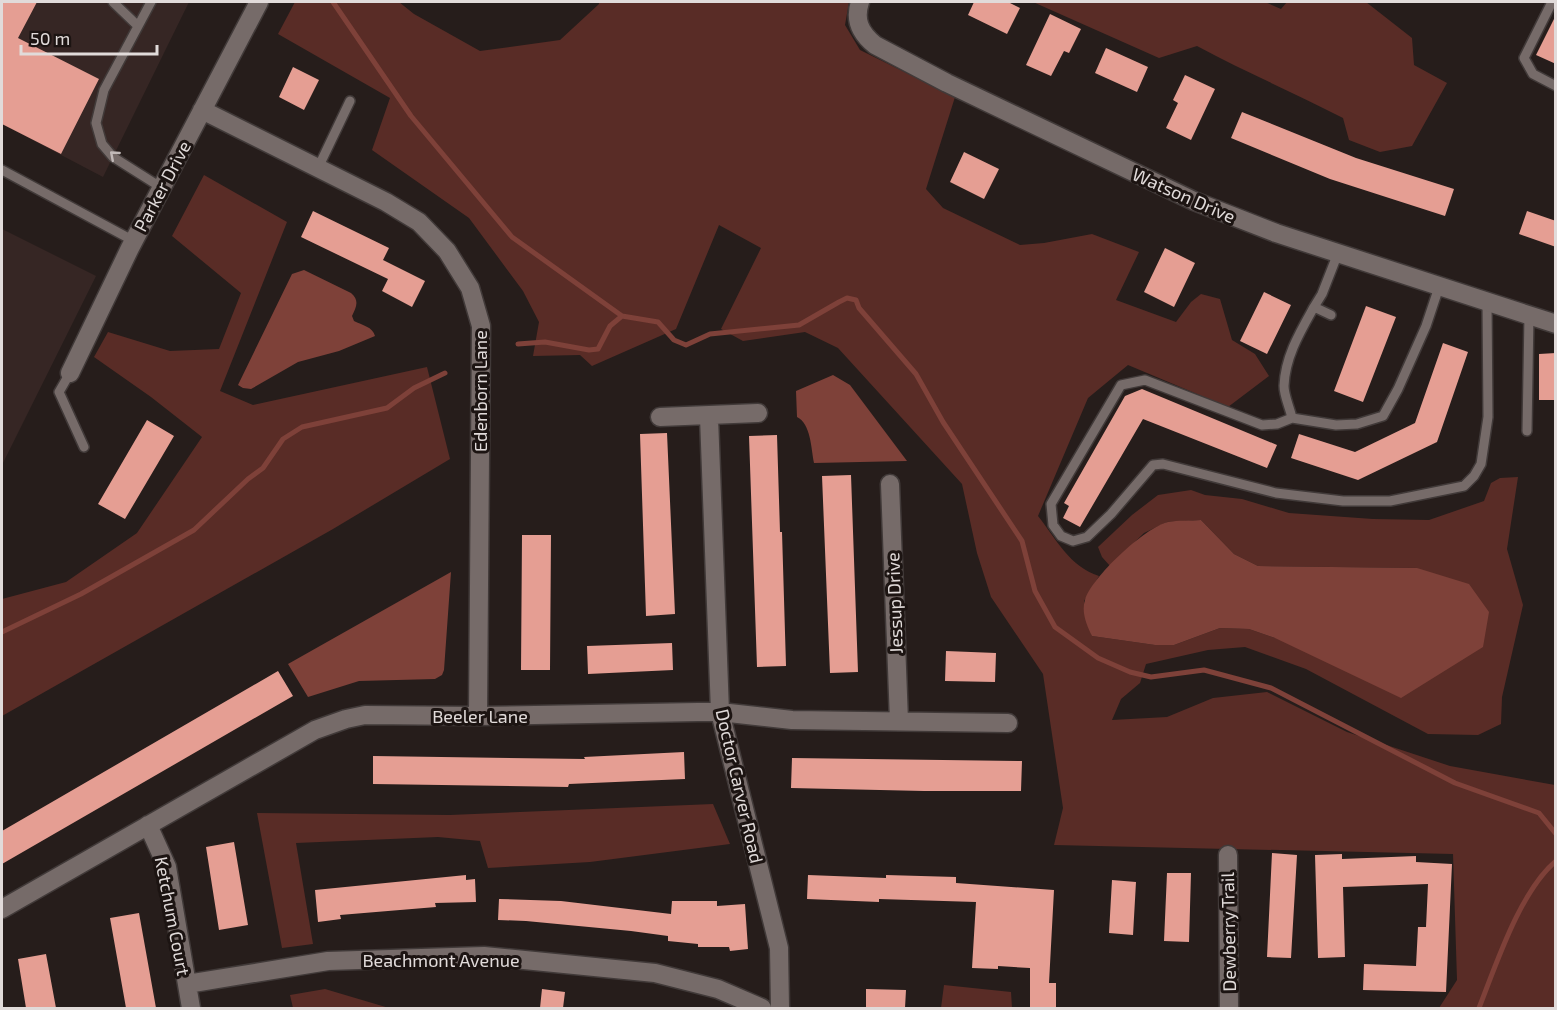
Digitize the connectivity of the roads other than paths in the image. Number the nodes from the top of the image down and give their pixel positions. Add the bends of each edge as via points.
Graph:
1 (112, 2) edge
2 (151, 2) edge
3 (259, 2) edge
4 (860, 2) edge
5 (1552, 2) edge
6 (138, 26) junction
7 (1556, 86) edge
8 (350, 101) dead end
9 (202, 110) junction
10 (318, 168) junction
11 (2, 170) edge
12 (162, 188) junction
13 (134, 241) junction
14 (1338, 253) junction
15 (1439, 287) junction
16 (1486, 302) junction
17 (1314, 307) junction
18 (1331, 315) dead end
19 (1529, 315) junction
20 (1556, 324) edge
21 (70, 373) joint
22 (758, 413) dead end
23 (660, 417) dead end
24 (709, 417) junction
25 (1292, 418) junction
26 (1527, 431) dead end
27 (84, 447) dead end
28 (890, 484) dead end
29 (720, 712) junction
30 (478, 716) junction
31 (899, 721) junction
32 (1008, 723) dead end
33 (148, 825) junction
34 (1228, 855) dead end
35 (2, 909) edge
36 (187, 984) junction
37 (191, 1008) edge
38 (762, 1008) edge
39 (780, 1008) edge
40 (1229, 1008) edge

1 - 6 lane
2 - 6 lane
3 - 9 street, Parker Drive
4 - 14 street, Watson Drive via 858,25 865,37 947,83 1184,196
5 - 7 lane via 1524,58 1533,74
12 -> 6 lane via 113,157 102,144 96,123 104,90
8 - 10 lane
9 - 10 street, Edenborn Lane
9 - 12 street, Parker Drive
10 - 30 street, Edenborn Lane via 419,222 447,251 470,288 481,326
11 - 13 lane
12 - 13 street, Parker Drive
13 - 21 street, Parker Drive
14 - 15 street, Watson Drive
14 - 17 lane
15 - 16 street, Watson Drive
15 - 25 lane via 1426,326 1383,416 1364,423 1336,425
16 - 19 street, Watson Drive
16 - 25 lane via 1488,417 1481,464 1464,486 1390,501 1343,501 1276,493 1163,464 1153,465 1087,537 1073,541 1061,536 1053,525 1051,504 1121,385 1145,380 1262,425
17 - 18 lane
17 - 25 lane via 1288,363 1284,388
19 - 20 street, Watson Drive
19 - 26 lane
21 - 27 lane via 59,392
22 - 24 street
23 - 24 street
24 - 29 street, Doctor Carver Road
28 - 31 street, Jessup Drive
29 - 30 street, Beeler Lane
29 - 31 street, Beeler Lane via 792,720
29 - 39 street, Doctor Carver Road via 778,948
30 - 33 street, Beeler Lane via 365,715 346,719 315,730
31 - 32 street, Beeler Lane
33 - 35 street, Beeler Lane
33 - 36 street, Ketchum Court via 167,867
34 - 40 street, Dewberry Trail
36 - 37 street, Ketchum Court
36 - 38 street, Beachmont Avenue via 328,961 484,956 666,975 718,989

